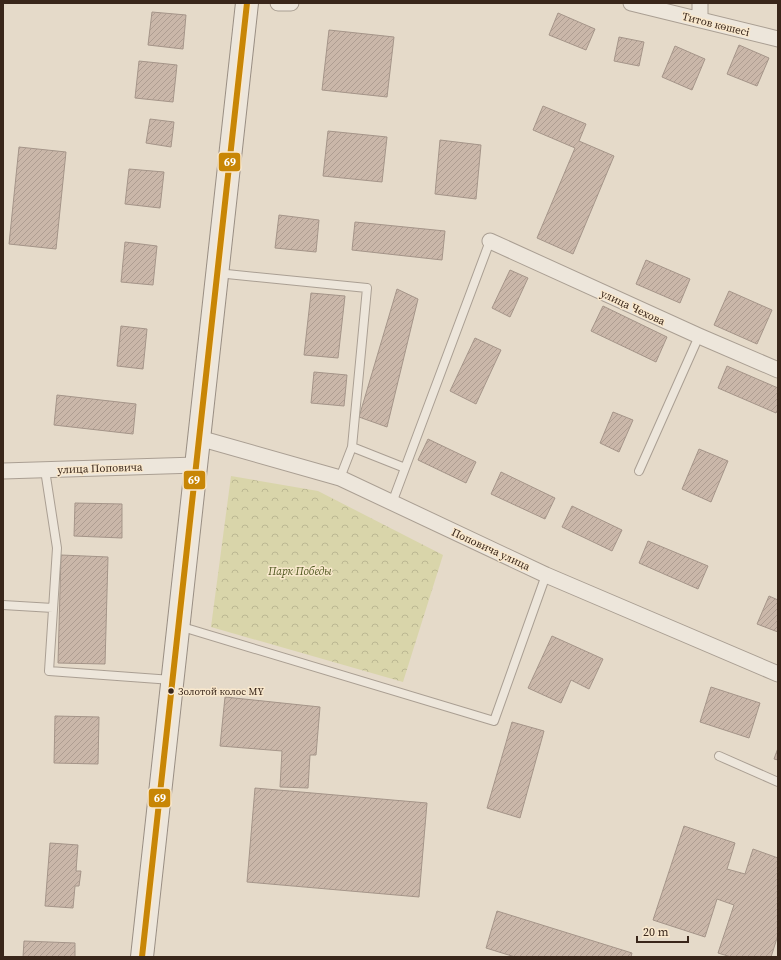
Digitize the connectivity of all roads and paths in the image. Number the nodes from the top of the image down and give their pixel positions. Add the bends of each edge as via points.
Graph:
1 (247, 3) edge
2 (278, 3) edge
3 (291, 3) edge
4 (631, 3) edge
5 (700, 3) edge
6 (700, 20) junction
7 (778, 39) edge
8 (490, 241) joint
9 (216, 273) junction
10 (699, 336) junction
11 (778, 370) edge
12 (199, 438) junction
13 (352, 447) junction
14 (196, 465) junction
15 (405, 468) junction
16 (45, 470) junction
17 (3, 471) edge
18 (639, 471) dead end
19 (340, 478) junction
20 (392, 503) junction
21 (546, 575) junction
22 (3, 605) edge
23 (53, 608) junction
24 (178, 626) junction
25 (778, 674) edge
26 (172, 680) junction
27 (718, 756) dead end
28 (778, 782) edge
29 (142, 957) edge

1 - 9 street
2 - 3 street
4 - 6 street, Титов көшесі
5 - 6 street
6 - 7 street, Титов көшесі
8 - 10 street, улица Чехова
8 - 15 lane
9 - 12 street
9 - 13 lane via 367,288
10 - 11 street, улица Чехова
10 - 18 lane
12 - 14 street
12 - 19 street, Поповича улица
13 - 15 lane
13 - 19 lane
14 - 16 street, улица Поповича
14 - 24 street
15 - 20 lane
16 - 17 street, улица Поповича
16 - 23 lane via 57,548
19 - 20 street, Поповича улица
20 - 21 street, Поповича улица
21 - 24 lane via 494,721
21 - 25 street, Поповича улица
22 - 23 lane
23 - 26 lane via 49,671
24 - 26 street
26 - 29 street
27 - 28 lane

